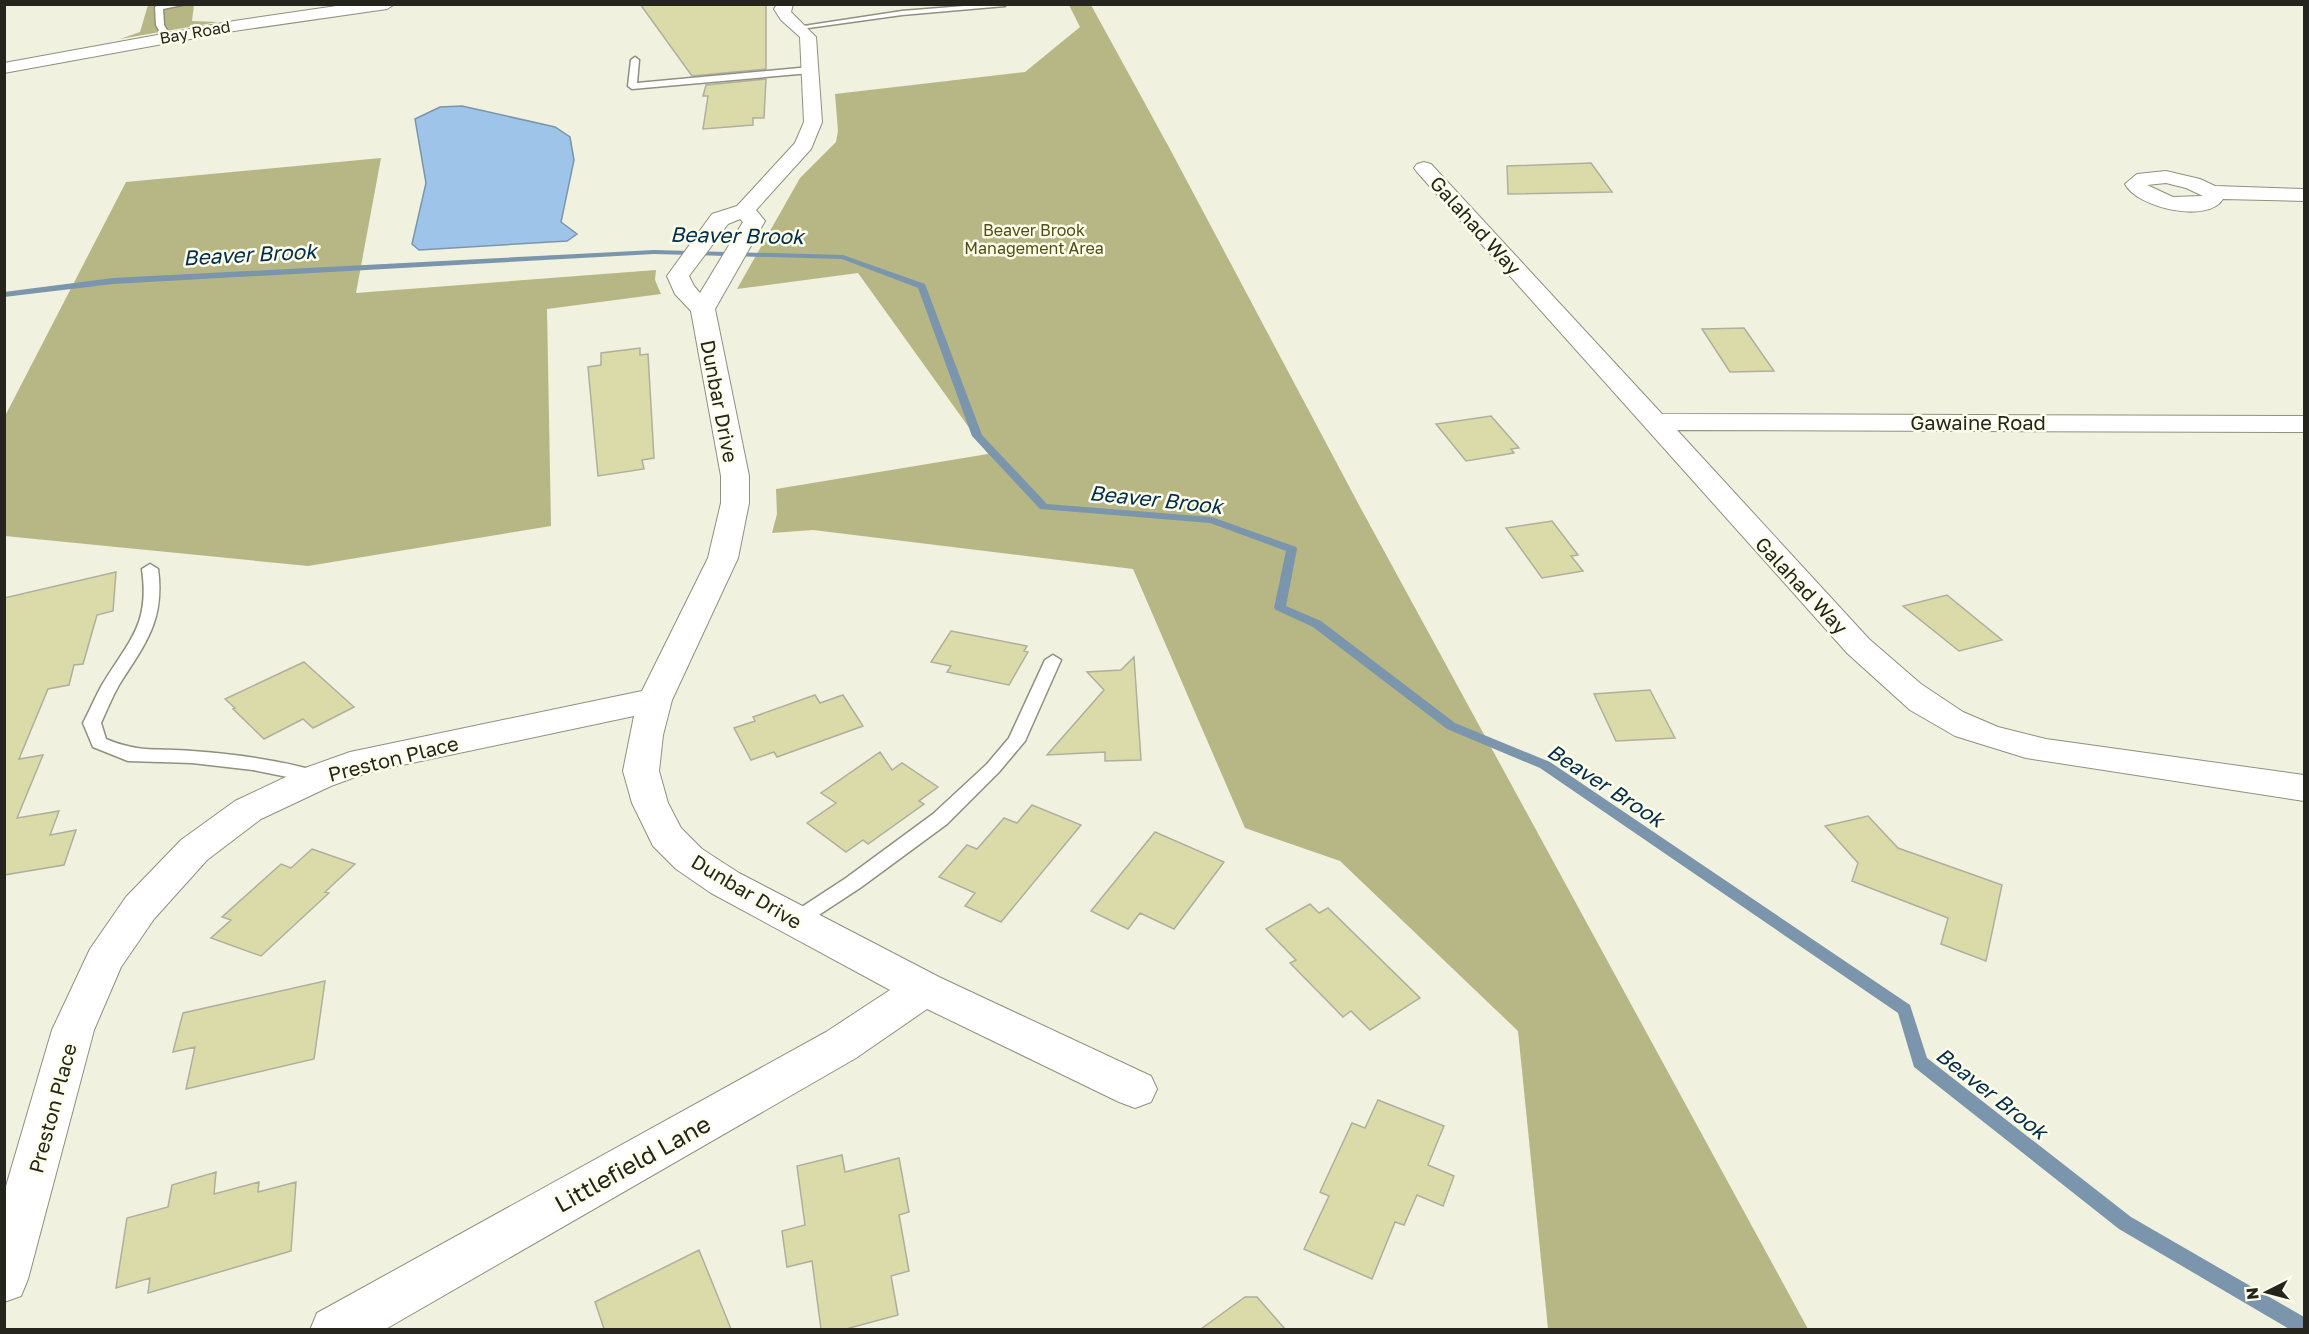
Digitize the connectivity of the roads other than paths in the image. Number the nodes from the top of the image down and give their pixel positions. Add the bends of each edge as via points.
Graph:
1 (183, 4) edge
2 (387, 4) edge
3 (785, 4) edge
4 (1001, 6) dead end
5 (801, 27) junction
6 (167, 37) junction
7 (635, 60) dead end
8 (4, 68) edge
9 (810, 70) junction
10 (1424, 168) dead end
11 (2211, 192) dead end
12 (2304, 195) edge
13 (744, 210) junction
14 (703, 309) junction
15 (1652, 422) junction
16 (2304, 424) edge
17 (150, 569) dead end
18 (1053, 660) dead end
19 (655, 700) junction
20 (318, 777) junction
21 (2304, 788) edge
22 (795, 921) junction
23 (924, 989) junction
24 (1135, 1089) dead end
25 (4, 1280) edge
26 (335, 1329) edge

1 - 6 lane via 159,7 160,25
2 - 6 street, Bay Road
3 - 5 street via 784,15
4 - 5 lane via 892,14
5 - 9 street via 808,38
6 - 8 street, Bay Road
7 - 9 lane via 632,86
9 - 13 street via 811,133 804,146
10 - 15 street, Galahad Way
11 - 12 street
13 - 14 street via 754,221
13 - 14 street via 720,219 678,276 683,289
14 - 19 street, Dunbar Drive via 735,476 735,504 723,558
15 - 16 street, Gawaine Road
15 - 21 street, Galahad Way via 1858,646 1901,687 1943,716 2002,740 2078,756
17 - 20 lane via 151,613 137,646 110,686 92,723 99,743 128,755 192,757
18 - 22 lane via 1016,741 993,768 940,819
19 - 20 street, Preston Place via 363,761
19 - 22 street, Dunbar Drive via 641,771 650,803 666,836 689,859 725,883
20 - 25 street, Preston Place via 248,810 194,850 140,908 104,960 73,1030
22 - 23 street, Dunbar Drive
23 - 24 street, Dunbar Drive
23 - 26 street, Littlefield Lane via 841,1045

